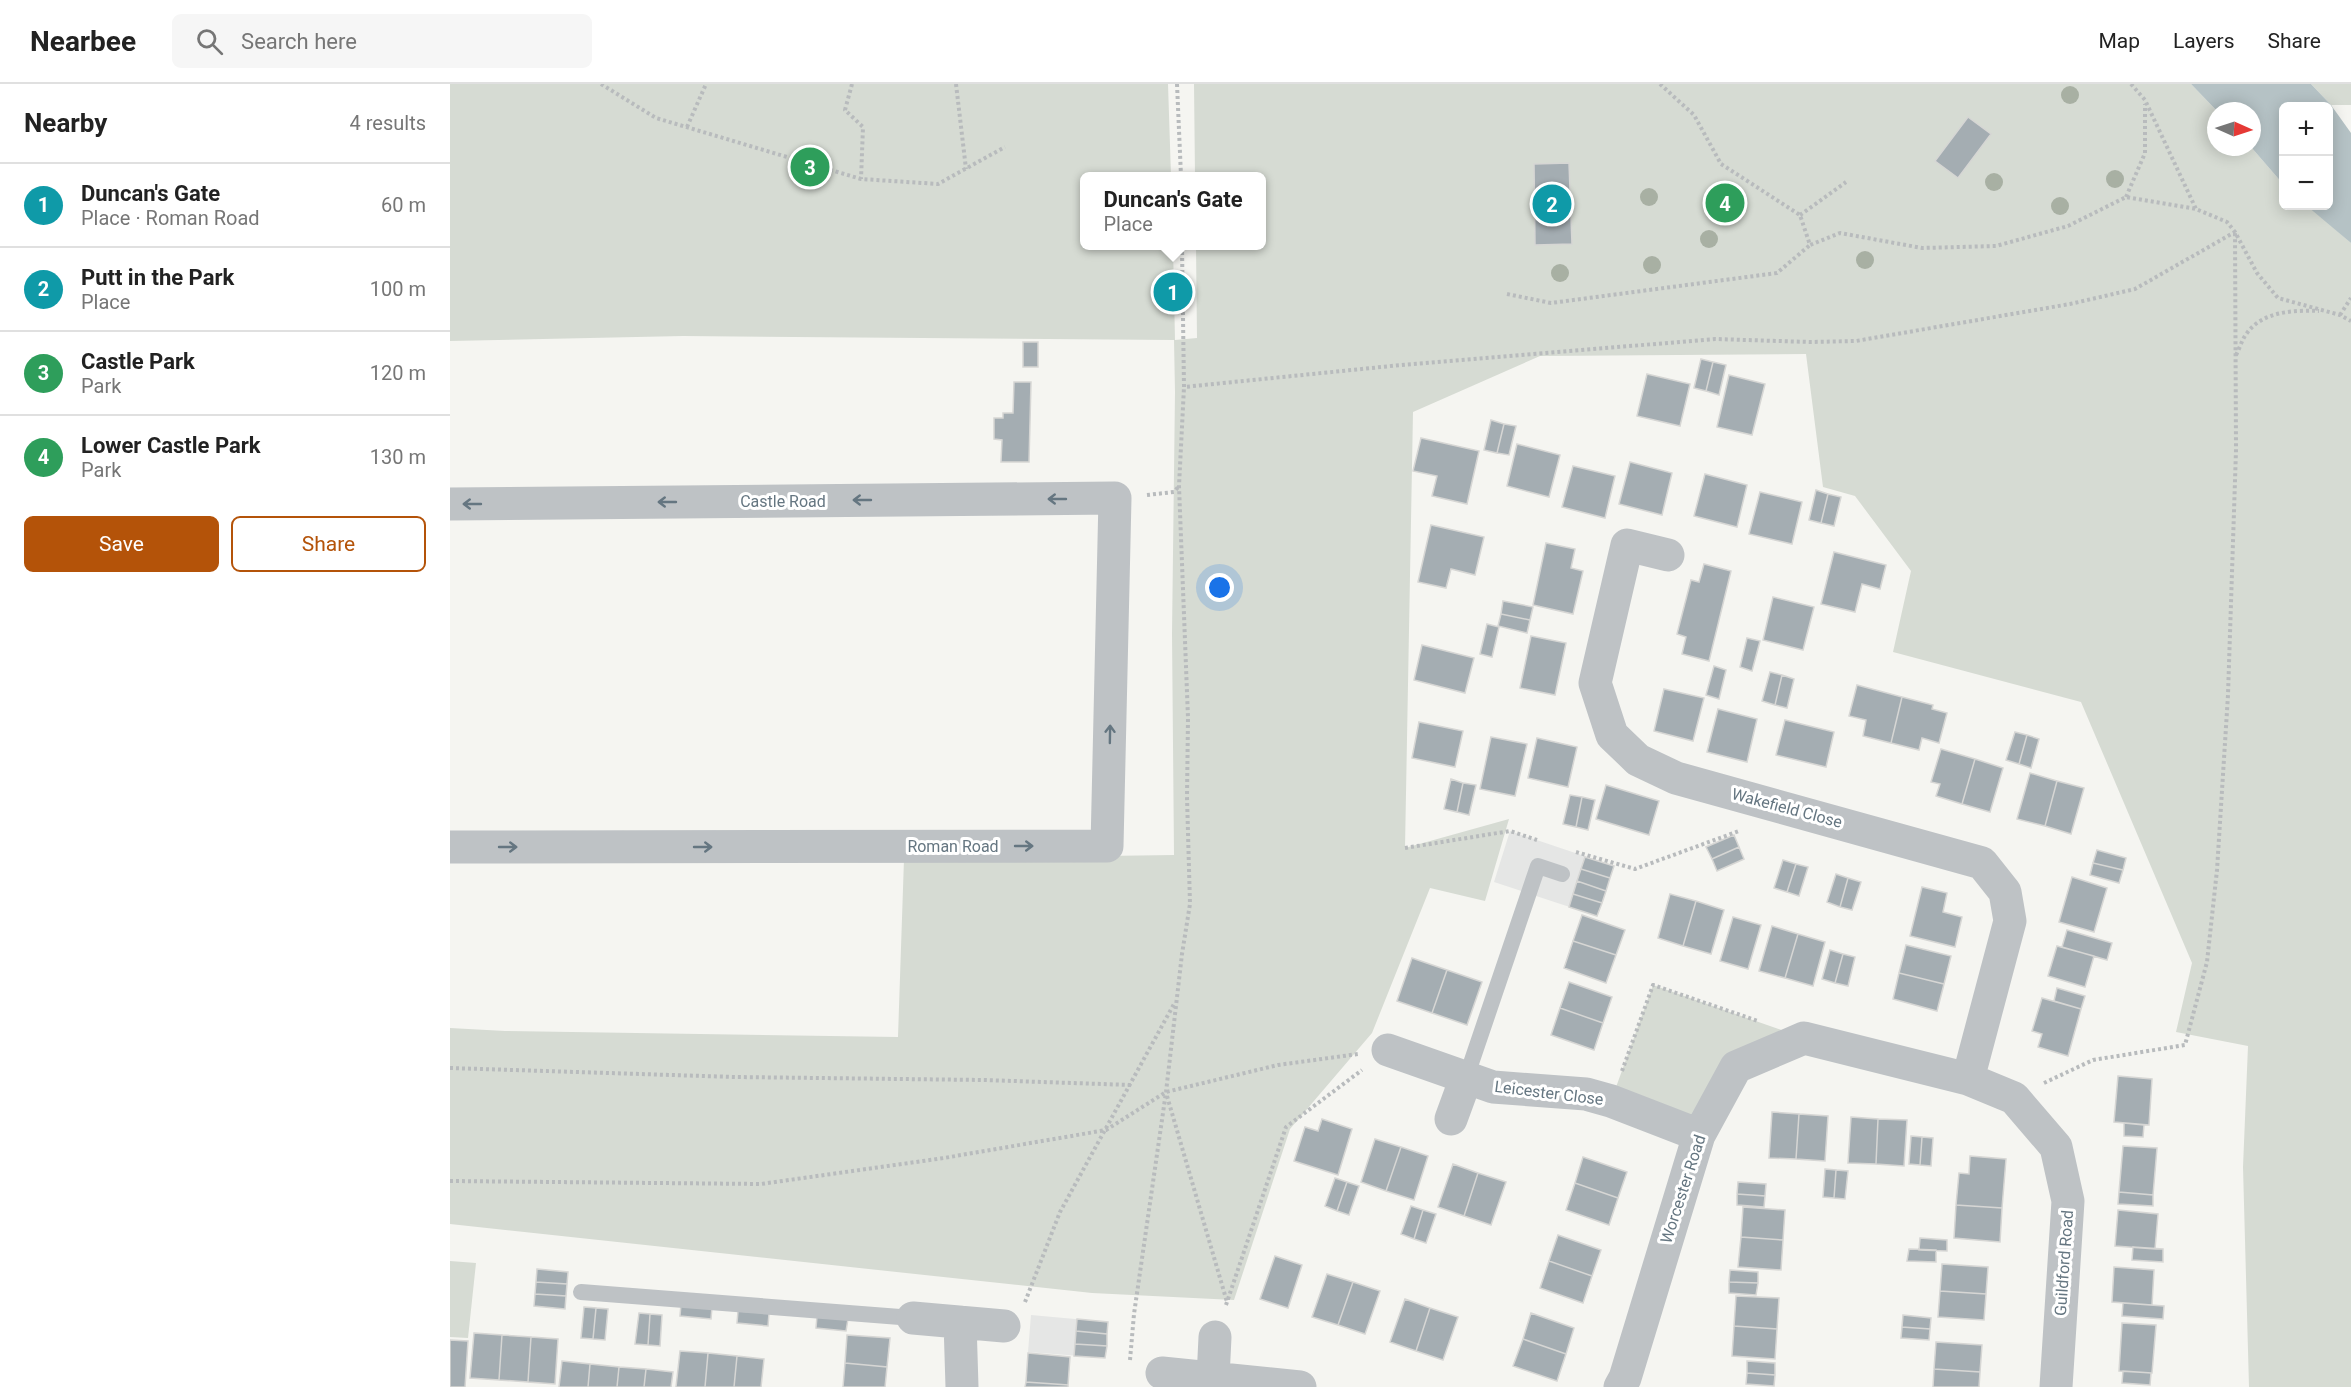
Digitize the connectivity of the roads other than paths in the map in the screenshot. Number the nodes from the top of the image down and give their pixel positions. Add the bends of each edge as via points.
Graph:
1 (1115, 498) joint
2 (450, 504) edge
3 (1668, 555) dead end
4 (450, 847) edge
5 (1562, 874) dead end
6 (1388, 1050) road end
7 (1466, 1078) junction
8 (1968, 1079) junction
9 (1451, 1119) dead end
10 (1699, 1135) junction
11 (581, 1292) dead end
12 (913, 1318) joint
13 (960, 1322) junction
14 (1004, 1326) road end
15 (1215, 1337) road end
16 (1162, 1373) dead end
17 (1213, 1378) junction
18 (1630, 1384) edge
19 (962, 1387) edge
20 (1300, 1387) edge
21 (2056, 1387) edge

1 -> 2 street, Castle Road
4 -> 1 street, Roman Road via 1107,846
3 - 8 street, Wakefield Close via 1627,545 1595,683 1612,735 1638,760 1676,778 1982,863 2005,892 2010,921
5 - 7 lane via 1538,866
6 - 7 street, Leicester Close
7 - 9 street
7 - 10 street, Leicester Close via 1493,1087 1586,1094
8 - 10 street, Worcester Road via 1804,1038 1736,1067
8 - 21 street, Guildford Road via 2014,1098 2056,1147 2068,1201
10 - 18 street, Worcester Road
11 - 12 lane
12 - 13 street
13 - 14 street
13 - 19 street
15 - 17 street
16 - 17 street
17 - 20 street

